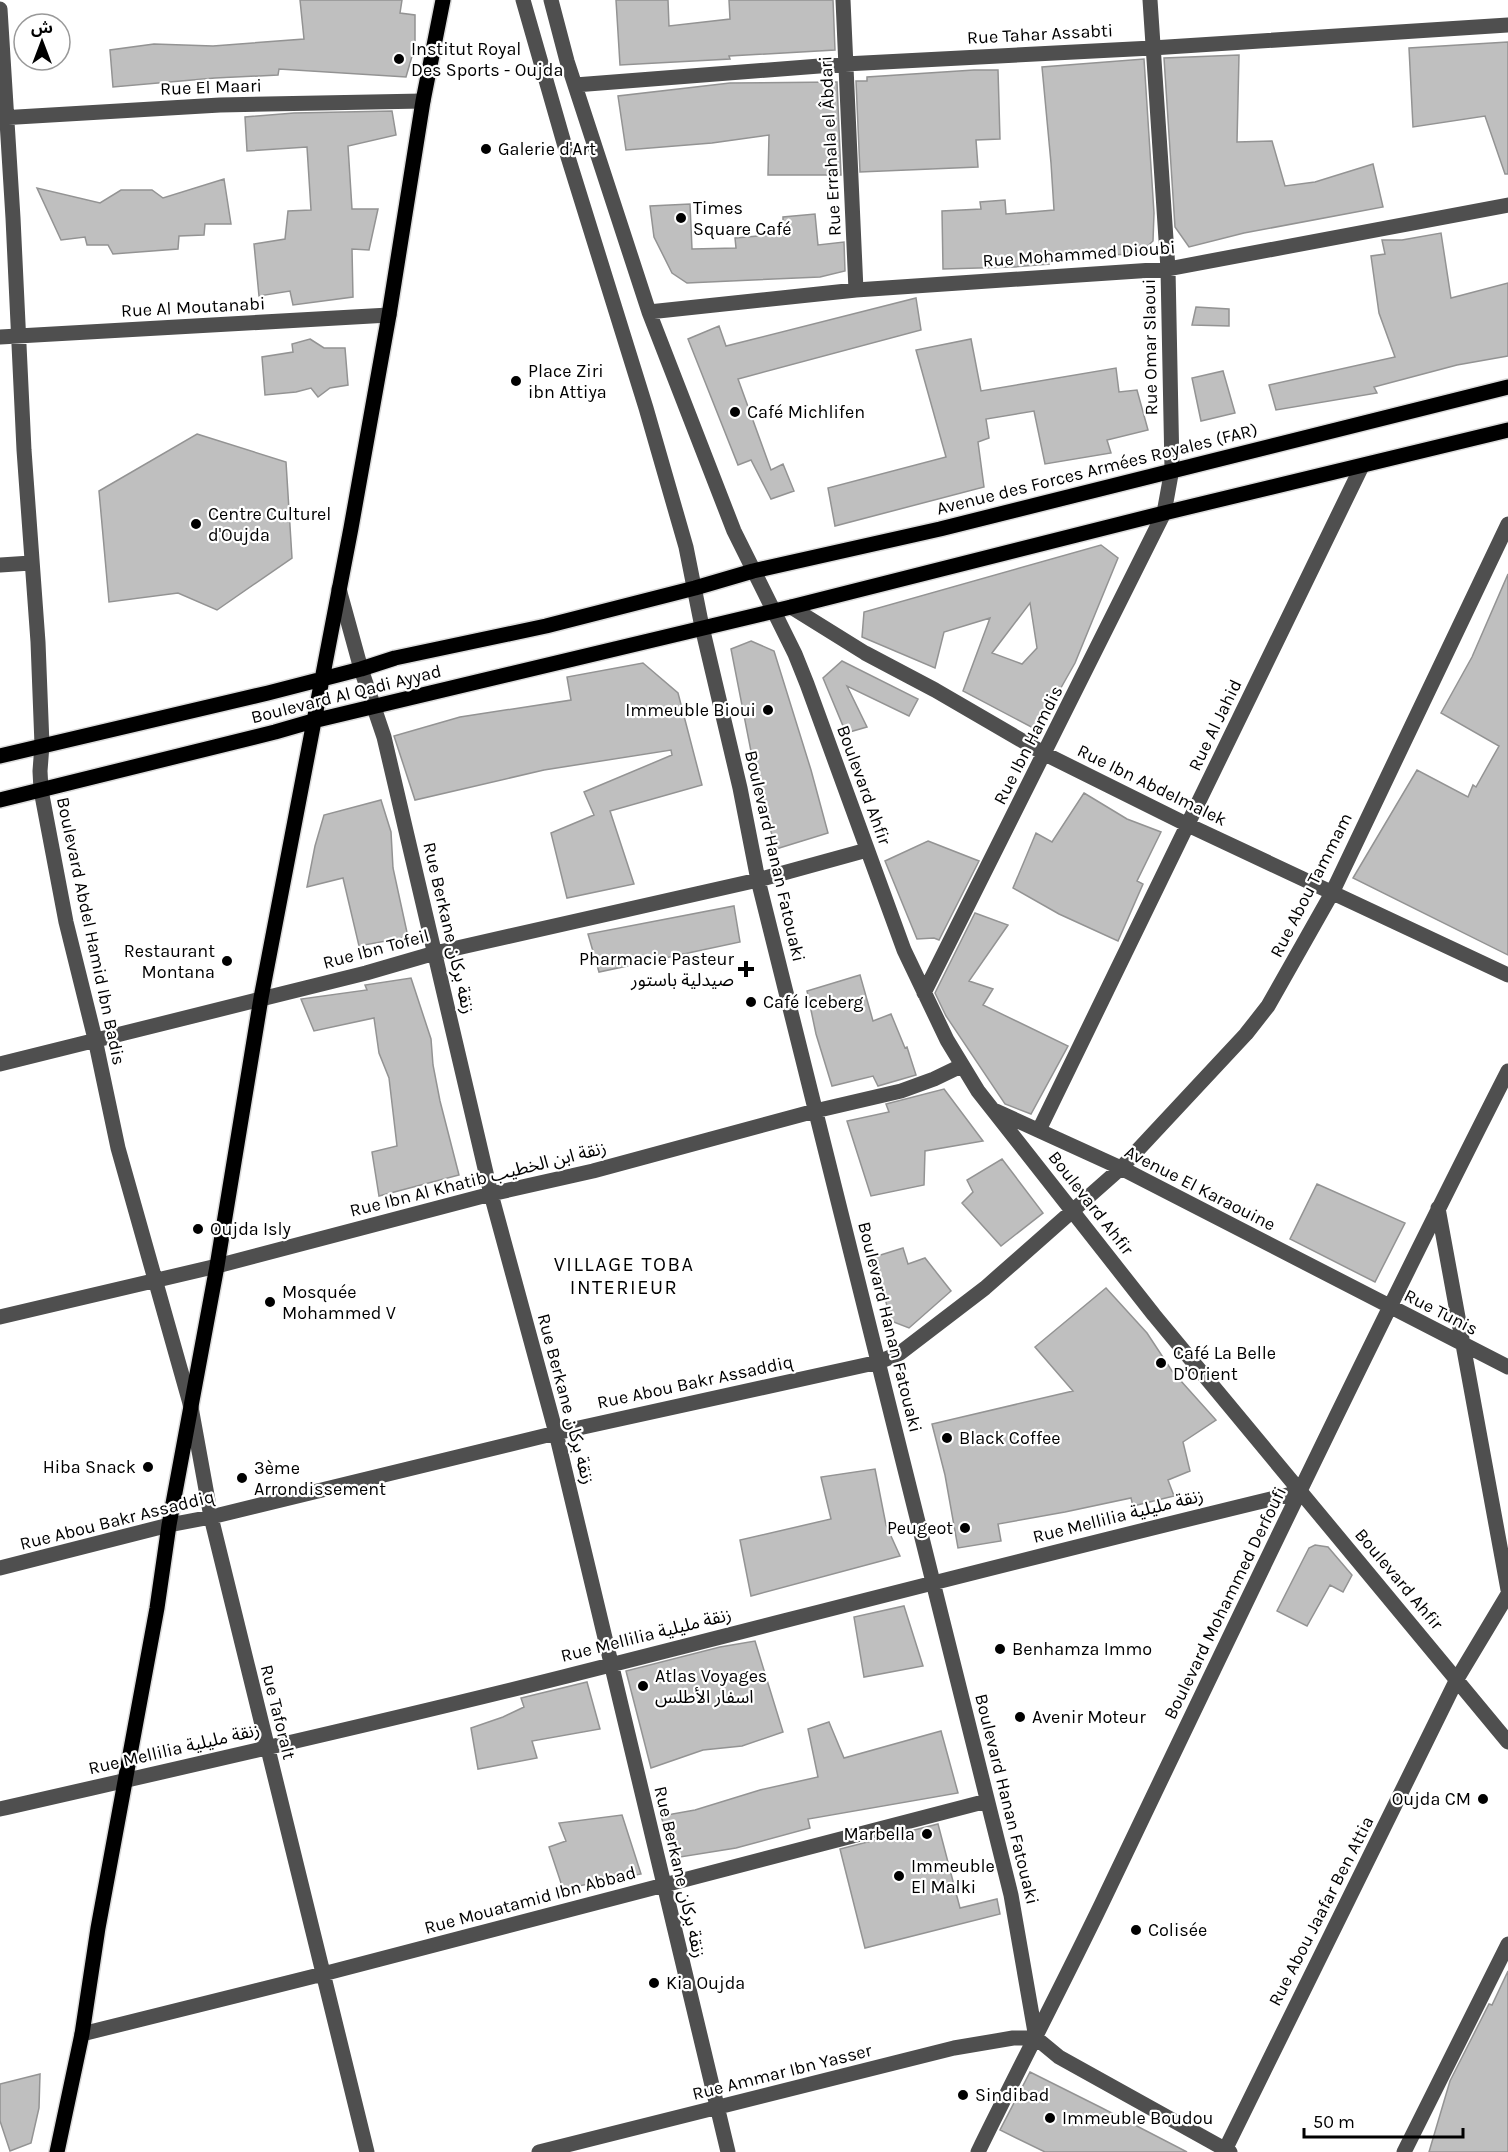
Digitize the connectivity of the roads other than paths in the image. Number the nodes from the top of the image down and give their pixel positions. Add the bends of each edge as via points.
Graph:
1 (443, 0) edge
2 (523, 0) edge
3 (551, 0) edge
4 (843, 0) edge
5 (1150, 0) edge
6 (0, 9) edge
7 (1508, 25) edge
8 (1152, 48) junction
9 (845, 64) junction
10 (575, 85) junction
11 (423, 101) junction
12 (3, 118) edge
13 (1508, 205) edge
14 (1168, 269) junction
15 (856, 290) junction
16 (649, 312) junction
17 (389, 315) junction
18 (19, 336) junction
19 (0, 337) edge
20 (1508, 387) edge
21 (1508, 430) edge
22 (1362, 465) junction
23 (1172, 469) junction
24 (1164, 513) junction
25 (1508, 524) edge
26 (32, 563) junction
27 (0, 565) edge
28 (753, 571) junction
29 (695, 588) junction
30 (339, 590) junction
31 (791, 607) junction
32 (774, 611) junction
33 (702, 627) junction
34 (361, 669) junction
35 (321, 678) junction
36 (372, 708) junction
37 (313, 721) junction
38 (42, 745) junction
39 (1045, 754) junction
40 (0, 756) edge
41 (41, 790) junction
42 (0, 800) edge
43 (1188, 825) junction
44 (867, 850) junction
45 (758, 880) junction
46 (1332, 893) junction
47 (435, 953) junction
48 (1508, 975) edge
49 (924, 993) junction
50 (261, 998) junction
51 (95, 1039) junction
52 (0, 1064) edge
53 (961, 1066) junction
54 (1508, 1071) edge
55 (991, 1109) junction
56 (814, 1111) junction
57 (1039, 1130) junction
58 (1120, 1168) junction
59 (491, 1194) junction
60 (1438, 1208) junction
61 (1073, 1211) junction
62 (217, 1266) junction
63 (155, 1281) junction
64 (1389, 1307) junction
65 (0, 1317) edge
66 (1462, 1345) junction
67 (879, 1362) junction
68 (1508, 1367) edge
69 (191, 1407) junction
70 (556, 1433) junction
71 (1300, 1492) junction
72 (211, 1517) junction
73 (169, 1525) junction
74 (0, 1568) edge
75 (934, 1584) junction
76 (1508, 1592) edge
77 (610, 1664) junction
78 (1457, 1679) junction
79 (1508, 1742) edge
80 (266, 1747) junction
81 (126, 1780) junction
82 (987, 1801) junction
83 (0, 1809) edge
84 (663, 1886) junction
85 (1508, 1944) edge
86 (323, 1974) junction
87 (82, 2034) junction
88 (1036, 2038) junction
89 (717, 2109) junction
90 (1226, 2151) edge
91 (57, 2152) edge
92 (368, 2152) edge
93 (539, 2152) edge
94 (728, 2152) edge
95 (978, 2152) edge
96 (1404, 2152) edge

1 - 11 main road
2 - 29 street, Boulevard Hanan Fatouaki via 646,408
3 - 10 street, Boulevard Ahfir
4 - 9 street, Rue Errahala el Âbdari
5 - 8 street, Rue Omar Slaoui
6 - 12 street, Boulevard Abdel Hamid Ibn Badis
7 - 8 street, Rue Tahar Assabti
8 - 9 street, Rue Tahar Assabti
8 - 14 street, Rue Omar Slaoui
9 - 10 street, Rue Tahar Assabti
9 - 15 street, Rue Errahala el Âbdari
10 - 16 street, Boulevard Ahfir
11 - 12 street, Rue El Maari via 220,105
11 - 17 main road
12 - 18 street, Boulevard Abdel Hamid Ibn Badis
13 - 14 street, Rue Mohammed Dioubi
14 - 15 street, Rue Mohammed Dioubi
14 - 23 street, Rue Omar Slaoui
15 - 16 street, Rue Mohammed Dioubi
16 - 28 street, Boulevard Ahfir
17 - 18 street, Rue Al Moutanabi
17 - 30 main road
18 - 19 street, Rue Al Moutanabi
18 - 26 street, Boulevard Abdel Hamid Ibn Badis
20 - 23 main road, Avenue des Forces Armées Royales (FAR)
21 - 22 main road
22 - 24 main road
22 - 43 street, Rue Al Jahid
23 - 24 street, Rue Omar Slaoui
23 - 28 main road, Avenue des Forces Armées Royales (FAR) via 940,529
24 - 31 main road
24 - 39 street, Rue Ibn Hamdis
25 - 46 street, Rue Abou Tammam
26 - 27 street
26 - 38 street, Boulevard Abdel Hamid Ibn Badis
28 - 29 main road, Avenue des Forces Armées Royales (FAR)
28 - 32 street, Boulevard Ahfir
29 - 33 street, Boulevard Hanan Fatouaki
29 - 34 main road, Boulevard Al Qadi Ayyad
30 - 34 street, Rue Berkane زنقة بركان
30 - 35 main road
31 - 32 main road
31 - 39 street, Rue Ibn Abdelmalek
32 - 33 main road
32 - 44 street, Boulevard Ahfir via 807,684
33 - 36 main road, Boulevard Al Qadi Ayyad
33 - 45 street, Boulevard Hanan Fatouaki
34 - 35 main road, Boulevard Al Qadi Ayyad
34 - 36 street, Rue Berkane زنقة بركان
35 - 37 main road
35 - 38 main road, Boulevard Al Qadi Ayyad
36 - 37 main road, Boulevard Al Qadi Ayyad
36 - 47 street, Rue Berkane زنقة بركان via 384,737
37 - 41 main road, Boulevard Al Qadi Ayyad
37 - 50 main road
38 - 40 main road, Boulevard Al Qadi Ayyad
38 - 41 street, Boulevard Abdel Hamid Ibn Badis
39 - 43 street, Rue Ibn Abdelmalek
39 - 49 street, Rue Ibn Hamdis
41 - 42 main road, Boulevard Al Qadi Ayyad
41 - 51 street, Boulevard Abdel Hamid Ibn Badis via 66,922
43 - 46 street, Rue Ibn Abdelmalek
43 - 57 street, Rue Al Jahid
44 - 45 street, Rue Ibn Tofeil
44 - 49 street, Boulevard Ahfir
45 - 47 street, Rue Ibn Tofeil
45 - 56 street, Boulevard Hanan Fatouaki
46 - 48 street, Rue Ibn Abdelmalek
46 - 58 street, Rue Abou Tammam via 1268,1006
47 - 50 street, Rue Ibn Tofeil
47 - 59 street, Rue Berkane زنقة بركان
49 - 53 street, Boulevard Ahfir
50 - 51 street, Rue Ibn Tofeil
50 - 62 main road
51 - 52 street, Rue Ibn Tofeil
51 - 63 street, Boulevard Abdel Hamid Ibn Badis via 118,1148
53 - 55 street, Boulevard Ahfir
53 - 56 street, Rue Ibn Al Khatib زنقة ابن الخطيب via 901,1091
54 - 60 street, Boulevard Mohammed Derfoufi
55 - 57 street, Avenue El Karaouine
55 - 61 street, Boulevard Ahfir
56 - 59 street, Rue Ibn Al Khatib زنقة ابن الخطيب via 593,1171
56 - 67 street, Boulevard Hanan Fatouaki
57 - 58 street, Avenue El Karaouine
58 - 61 street, Rue Abou Tammam
58 - 64 street, Avenue El Karaouine
59 - 62 street, Rue Ibn Al Khatib زنقة ابن الخطيب
59 - 70 street, Rue Berkane زنقة بركان
60 - 64 street, Boulevard Mohammed Derfoufi
60 - 66 street
61 - 67 street, Rue Abou Bakr Assaddiq via 985,1287 900,1353
61 - 71 street, Boulevard Ahfir
62 - 63 street, Rue Ibn Al Khatib زنقة ابن الخطيب
62 - 69 main road
63 - 65 street, Rue Ibn Al Khatib زنقة ابن الخطيب
63 - 69 street, Rue Taforalt
64 - 66 street, Rue Tunis
64 - 71 street, Boulevard Mohammed Derfoufi
66 - 68 street, Rue Tunis
66 - 76 street
67 - 70 street, Rue Abou Bakr Assaddiq
67 - 75 street, Boulevard Hanan Fatouaki
69 - 72 street, Rue Taforalt
69 - 73 main road
70 - 72 street, Rue Abou Bakr Assaddiq
70 - 77 street, Rue Berkane زنقة بركان
71 - 75 street, Rue Mellilia زنقة مليلية
71 - 78 street, Boulevard Ahfir
71 - 88 street, Boulevard Mohammed Derfoufi
72 - 73 street, Rue Abou Bakr Assaddiq
72 - 80 street, Rue Taforalt
73 - 74 street, Rue Abou Bakr Assaddiq
73 - 81 main road
75 - 77 street, Rue Mellilia زنقة مليلية
75 - 82 street, Boulevard Hanan Fatouaki
76 - 78 street, Rue Abou Jaafar Ben Attia
77 - 80 street, Rue Mellilia زنقة مليلية
77 - 84 street, Rue Berkane زنقة بركان
78 - 79 street, Boulevard Ahfir
78 - 90 street, Rue Abou Jaafar Ben Attia
80 - 81 street, Rue Mellilia زنقة مليلية
80 - 86 street, Rue Taforalt
81 - 83 street, Rue Mellilia زنقة مليلية
81 - 87 main road
82 - 84 street, Rue Mouatamid Ibn Abbad
82 - 88 street, Boulevard Hanan Fatouaki via 1011,1895
84 - 86 street, Rue Mouatamid Ibn Abbad
84 - 89 street, Rue Berkane زنقة بركان
85 - 96 street
86 - 87 street, Rue Mouatamid Ibn Abbad
86 - 92 street, Rue Taforalt
87 - 91 main road
88 - 89 street, Rue Ammar Ibn Yasser via 990,2040
88 - 90 street via 1059,2057
88 - 95 street, Boulevard Mohammed Derfoufi
89 - 93 street, Rue Ammar Ibn Yasser
89 - 94 street, Rue Berkane زنقة بركان

